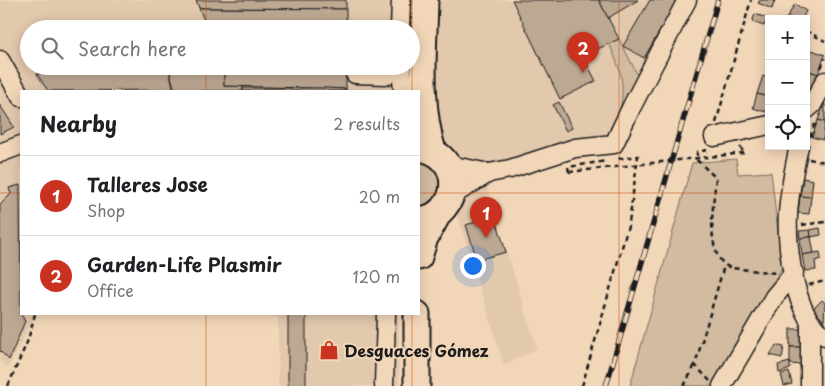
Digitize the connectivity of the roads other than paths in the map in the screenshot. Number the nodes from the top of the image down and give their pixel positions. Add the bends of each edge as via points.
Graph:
1 (401, 0) edge
2 (414, 0) edge
3 (425, 0) edge
4 (687, 0) edge
5 (400, 20) edge
6 (414, 20) edge
7 (0, 60) edge
8 (396, 75) edge
9 (413, 75) edge
10 (825, 81) edge
11 (404, 90) edge
12 (413, 90) edge
13 (20, 95) edge
14 (810, 116) edge
15 (765, 125) edge
16 (714, 137) road end
17 (20, 145) edge
18 (801, 150) edge
19 (0, 153) edge
20 (432, 153) edge
21 (489, 173) junction
22 (437, 209) edge
23 (420, 254) edge
24 (793, 277) junction
25 (386, 315) edge
26 (417, 315) edge
27 (817, 330) edge
28 (718, 385) edge
29 (384, 386) edge
30 (417, 386) edge
31 (810, 386) edge

1 - 5 street
2 - 6 highway
3 - 20 highway via 424,107
4 - 21 street via 614,144 575,148
7 - 13 street
8 - 11 street
9 - 12 highway
10 - 14 street
15 - 16 street
17 - 19 street
18 - 24 street via 790,186 788,218
20 - 21 street via 459,167
20 - 22 highway via 451,172 453,184
21 - 22 street
22 - 23 highway
24 - 27 street via 801,308
24 - 28 street via 774,297
25 - 29 street
26 - 30 highway
27 - 31 street

